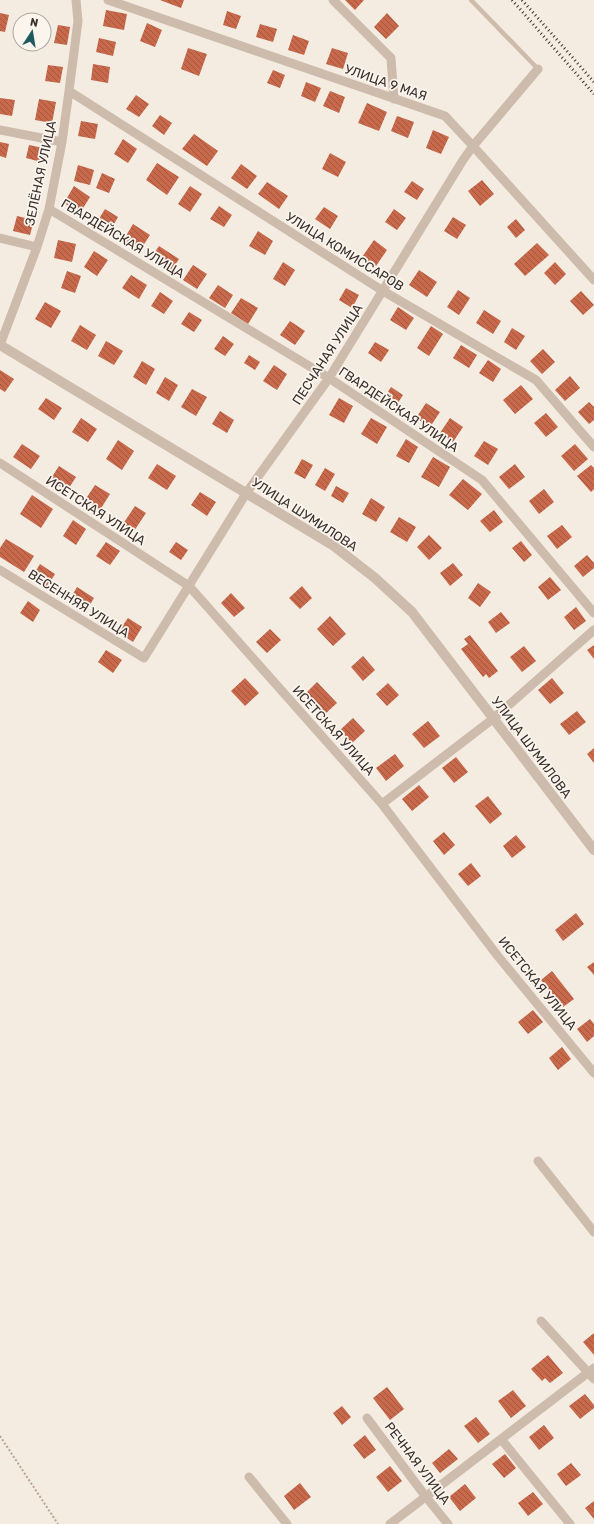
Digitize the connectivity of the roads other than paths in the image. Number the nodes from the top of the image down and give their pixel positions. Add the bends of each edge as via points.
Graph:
1 (76, 0) edge
2 (108, 0) edge
3 (333, 0) edge
4 (471, 0) edge
5 (538, 69) joint
6 (69, 91) junction
7 (394, 99) junction
8 (0, 130) edge
9 (62, 142) junction
10 (473, 146) junction
11 (49, 209) junction
12 (0, 238) edge
13 (37, 246) junction
14 (594, 280) edge
15 (383, 291) junction
16 (0, 345) edge
17 (329, 378) junction
18 (594, 447) edge
19 (0, 463) edge
20 (247, 492) junction
21 (0, 570) edge
22 (189, 586) junction
23 (594, 613) edge
24 (594, 630) edge
25 (144, 658) joint
26 (494, 718) junction
27 (382, 804) junction
28 (594, 850) edge
29 (594, 1073) edge
30 (538, 1161) dead end
31 (594, 1232) edge
32 (542, 1322) dead end
33 (592, 1373) edge
34 (367, 1418) dead end
35 (501, 1439) junction
36 (249, 1477) dead end
37 (426, 1496) junction
38 (287, 1524) edge
39 (390, 1524) edge
40 (448, 1524) edge
41 (570, 1524) edge

1 - 6 street, ЗЕЛЁНАЯ УЛИЦА via 78,21
2 - 7 street, УЛИЦА 9 МАЯ
3 - 7 street via 391,58
4 - 5 lane
5 - 10 street, ПЕСЧАНАЯ УЛИЦА
6 - 9 street, ЗЕЛЁНАЯ УЛИЦА
6 - 15 street, УЛИЦА КОМИССАРОВ
7 - 10 street, УЛИЦА 9 МАЯ via 445,116
8 - 9 street
9 - 11 street, ЗЕЛЁНАЯ УЛИЦА
10 - 14 street, УЛИЦА 9 МАЯ
10 - 15 street, ПЕСЧАНАЯ УЛИЦА
11 - 13 street, ЗЕЛЁНАЯ УЛИЦА
11 - 17 street, ГВАРДЕЙСКАЯ УЛИЦА
12 - 13 street
13 - 16 street, ЗЕЛЁНАЯ УЛИЦА
15 - 17 street, ПЕСЧАНАЯ УЛИЦА
15 - 18 street, УЛИЦА КОМИССАРОВ via 536,380
16 - 20 street, УЛИЦА ШУМИЛОВА
17 - 20 street, ПЕСЧАНАЯ УЛИЦА
17 - 23 street, ГВАРДЕЙСКАЯ УЛИЦА via 482,480
19 - 22 street, ИСЕТСКАЯ УЛИЦА
20 - 22 street, ПЕСЧАНАЯ УЛИЦА
20 - 26 street, УЛИЦА ШУМИЛОВА via 334,546 375,578 412,612
21 - 25 street, ВЕСЕННЯЯ УЛИЦА
22 - 25 street, ПЕСЧАНАЯ УЛИЦА
22 - 27 street, ИСЕТСКАЯ УЛИЦА
24 - 26 street
26 - 27 street
26 - 28 street, УЛИЦА ШУМИЛОВА
27 - 29 street, ИСЕТСКАЯ УЛИЦА via 497,954
30 - 31 street
32 - 33 street
33 - 35 street
34 - 37 street, РЕЧНАЯ УЛИЦА
35 - 37 street
35 - 41 street
36 - 38 street
37 - 39 street
37 - 40 street, РЕЧНАЯ УЛИЦА

